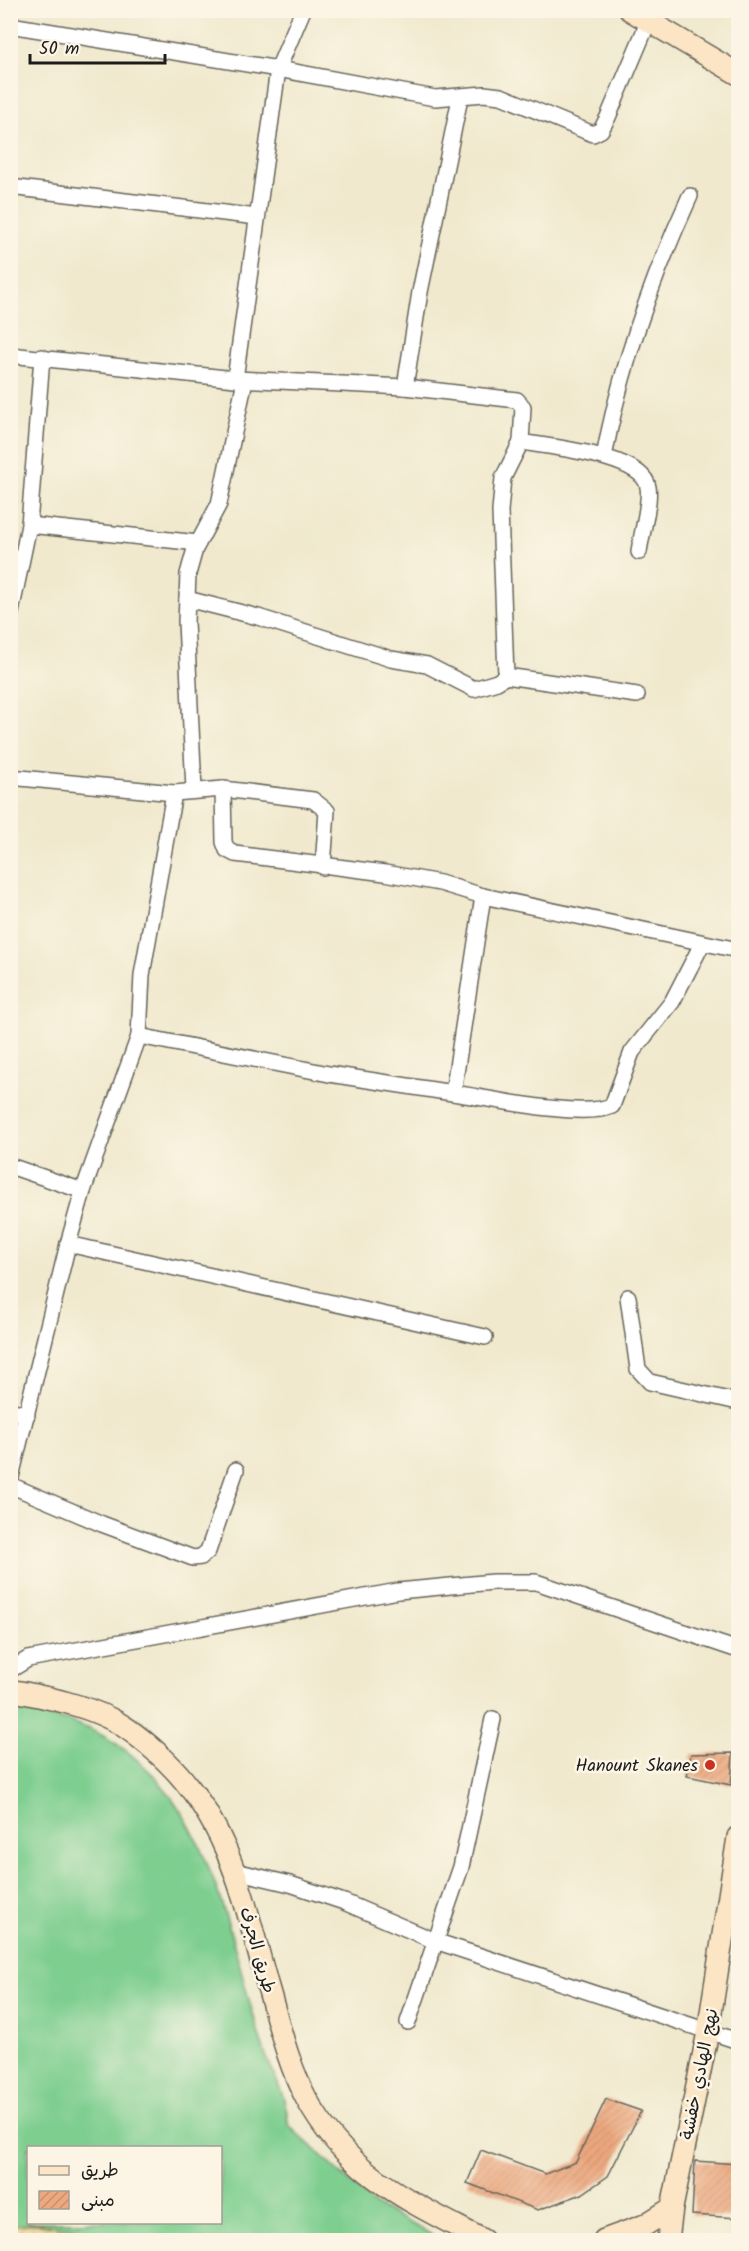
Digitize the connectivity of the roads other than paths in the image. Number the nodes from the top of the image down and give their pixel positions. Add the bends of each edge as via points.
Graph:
1 (303, 10) edge
2 (630, 10) edge
3 (649, 20) junction
4 (10, 25) edge
5 (278, 69) junction
6 (738, 71) edge
7 (460, 98) junction
8 (10, 188) edge
9 (690, 196) dead end
10 (257, 217) junction
11 (10, 355) edge
12 (42, 357) junction
13 (240, 380) junction
14 (405, 387) junction
15 (521, 442) junction
16 (604, 457) junction
17 (28, 525) junction
18 (198, 543) junction
19 (639, 552) dead end
20 (186, 599) junction
21 (10, 617) edge
22 (506, 676) junction
23 (637, 695) dead end
24 (10, 777) edge
25 (223, 789) junction
26 (194, 790) junction
27 (174, 793) junction
28 (323, 867) junction
29 (483, 896) junction
30 (702, 944) junction
31 (738, 950) edge
32 (139, 1036) junction
33 (453, 1093) junction
34 (10, 1166) edge
35 (83, 1191) junction
36 (68, 1244) junction
37 (628, 1297) dead end
38 (485, 1337) dead end
39 (738, 1402) edge
40 (10, 1410) edge
41 (27, 1415) junction
42 (236, 1470) dead end
43 (10, 1483) edge
44 (738, 1650) edge
45 (10, 1670) edge
46 (10, 1690) edge
47 (493, 1719) dead end
48 (738, 1837) edge
49 (235, 1870) junction
50 (435, 1941) junction
51 (408, 2022) dead end
52 (708, 2032) junction
53 (738, 2041) edge
54 (672, 2208) junction
55 (483, 2241) edge
56 (604, 2241) edge
57 (668, 2241) edge

1 - 5 street
2 - 3 main road
3 - 6 main road
3 - 7 street via 608,117 597,133 501,96
4 - 5 street
5 - 7 street via 411,94
5 - 10 street
7 - 14 street via 420,292
8 - 10 street
9 - 16 street via 657,267 634,334 614,400
10 - 13 street
11 - 12 street
12 - 13 street
12 - 17 street
13 - 14 street
13 - 18 street via 219,504
14 - 15 street via 517,400 523,407
15 - 16 street
15 - 22 street via 503,478 500,511
16 - 19 street via 637,469 649,488
17 - 18 street
17 - 21 street
18 - 20 street via 191,561
20 - 22 street via 292,627 352,648 427,665 474,688
20 - 26 street
22 - 23 street
24 - 27 street
25 - 26 street
25 - 28 street via 227,850
25 - 28 street via 321,804 327,811
26 - 27 street
27 - 32 street via 142,975
28 - 29 street via 385,873
29 - 30 street
29 - 33 street
30 - 31 street
30 - 33 street via 672,1002 632,1052 612,1106 603,1110 555,1108
32 - 33 street via 329,1074
32 - 35 street
34 - 35 street
35 - 36 street
36 - 38 street
36 - 41 street
37 - 39 street via 638,1370 650,1382
40 - 41 street
41 - 43 street
42 - 43 street via 208,1551 193,1558 102,1524
44 - 45 street via 536,1582 493,1582 375,1595 28,1659
46 - 49 main road, طريق الجرف via 83,1708 134,1733 183,1778 205,1806
47 - 50 street via 461,1867
48 - 52 main road, نهج الهادي خفشة
49 - 50 street via 344,1902
49 - 55 main road, طريق الجرف via 285,2045 306,2098 323,2124 369,2176 396,2195
50 - 51 street
50 - 52 street
52 - 53 street
52 - 54 main road, نهج الهادي خفشة
54 - 56 main road
54 - 57 main road, نهج الهادي خفشة

